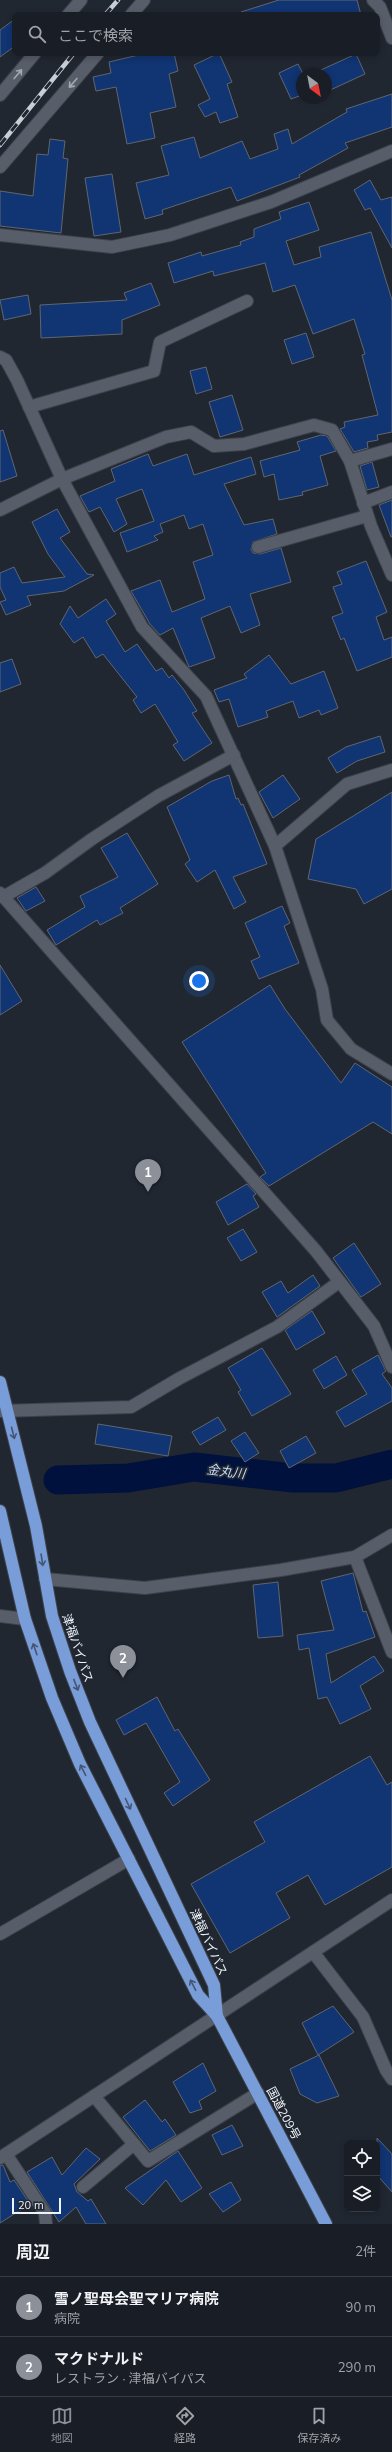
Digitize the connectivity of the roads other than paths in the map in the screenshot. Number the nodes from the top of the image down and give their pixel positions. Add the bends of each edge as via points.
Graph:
1 (81, 0) edge
2 (144, 0) edge
3 (373, 0) edge
4 (71, 12) edge
5 (134, 12) edge
6 (392, 38) edge
7 (33, 56) edge
8 (95, 56) edge
9 (0, 95) edge
10 (392, 151) edge
11 (0, 167) edge
12 (0, 235) edge
13 (247, 301) dead end
14 (0, 357) edge
15 (29, 407) junction
16 (392, 449) edge
17 (350, 461) junction
18 (62, 479) junction
19 (392, 492) edge
20 (363, 503) junction
21 (0, 510) edge
22 (367, 516) junction
23 (258, 547) dead end
24 (392, 574) edge
25 (234, 755) junction
26 (392, 770) edge
27 (275, 846) junction
28 (2, 895) edge
29 (392, 1074) edge
30 (339, 1282) junction
31 (392, 1367) edge
32 (0, 1382) edge
33 (4, 1412) edge
34 (0, 1510) edge
35 (392, 1534) edge
36 (355, 1557) junction
37 (45, 1579) junction
38 (0, 1616) edge
39 (25, 1619) junction
40 (392, 1652) edge
41 (129, 1859) junction
42 (392, 1900) edge
43 (0, 1934) edge
44 (313, 1952) junction
45 (217, 2016) junction
46 (392, 2079) edge
47 (258, 2093) junction
48 (94, 2096) junction
49 (134, 2144) junction
50 (3, 2156) edge
51 (83, 2188) dead end
52 (46, 2224) edge
53 (326, 2224) edge

1 - 4 street
2 - 5 street
3 - 6 street via 380,7
9 -> 7 street
8 -> 11 street
10 - 12 street via 271,202 170,235 112,247
13 - 15 street via 160,342 154,371
14 - 15 street via 6,360
15 - 18 street
16 - 17 street
17 - 18 street via 332,430 314,424 244,444 214,446 191,432 166,437
17 - 20 street
18 - 21 street
18 - 25 street via 142,627 206,696
19 - 20 street
20 - 22 street
22 - 23 street
22 - 24 street
25 - 27 street
25 - 28 street via 158,796 92,839 45,874
26 - 27 street via 347,784
27 - 29 street via 322,989 327,1020 351,1049
28 - 30 street via 316,1251
30 - 31 street via 374,1326
30 - 33 street via 277,1326 131,1407
32 - 33 highway, 津福バイパス
33 -> 37 highway, 津福バイパス via 36,1526
34 - 39 highway
35 - 36 street
36 - 37 street via 281,1570 145,1588
36 - 40 street
37 -> 45 highway, 津福バイパス via 52,1616 87,1715 214,1984
38 - 39 street
41 -> 39 highway via 77,1757 52,1698
41 - 43 street
45 -> 41 highway via 198,1995
42 - 44 street
44 - 45 street
44 - 46 street via 363,2017
45 - 47 highway, 国道209号
45 - 48 street
47 - 49 street via 148,2161
47 - 53 highway, 国道209号
48 - 49 street
48 - 50 street
49 - 51 street
50 - 52 street via 45,2213

